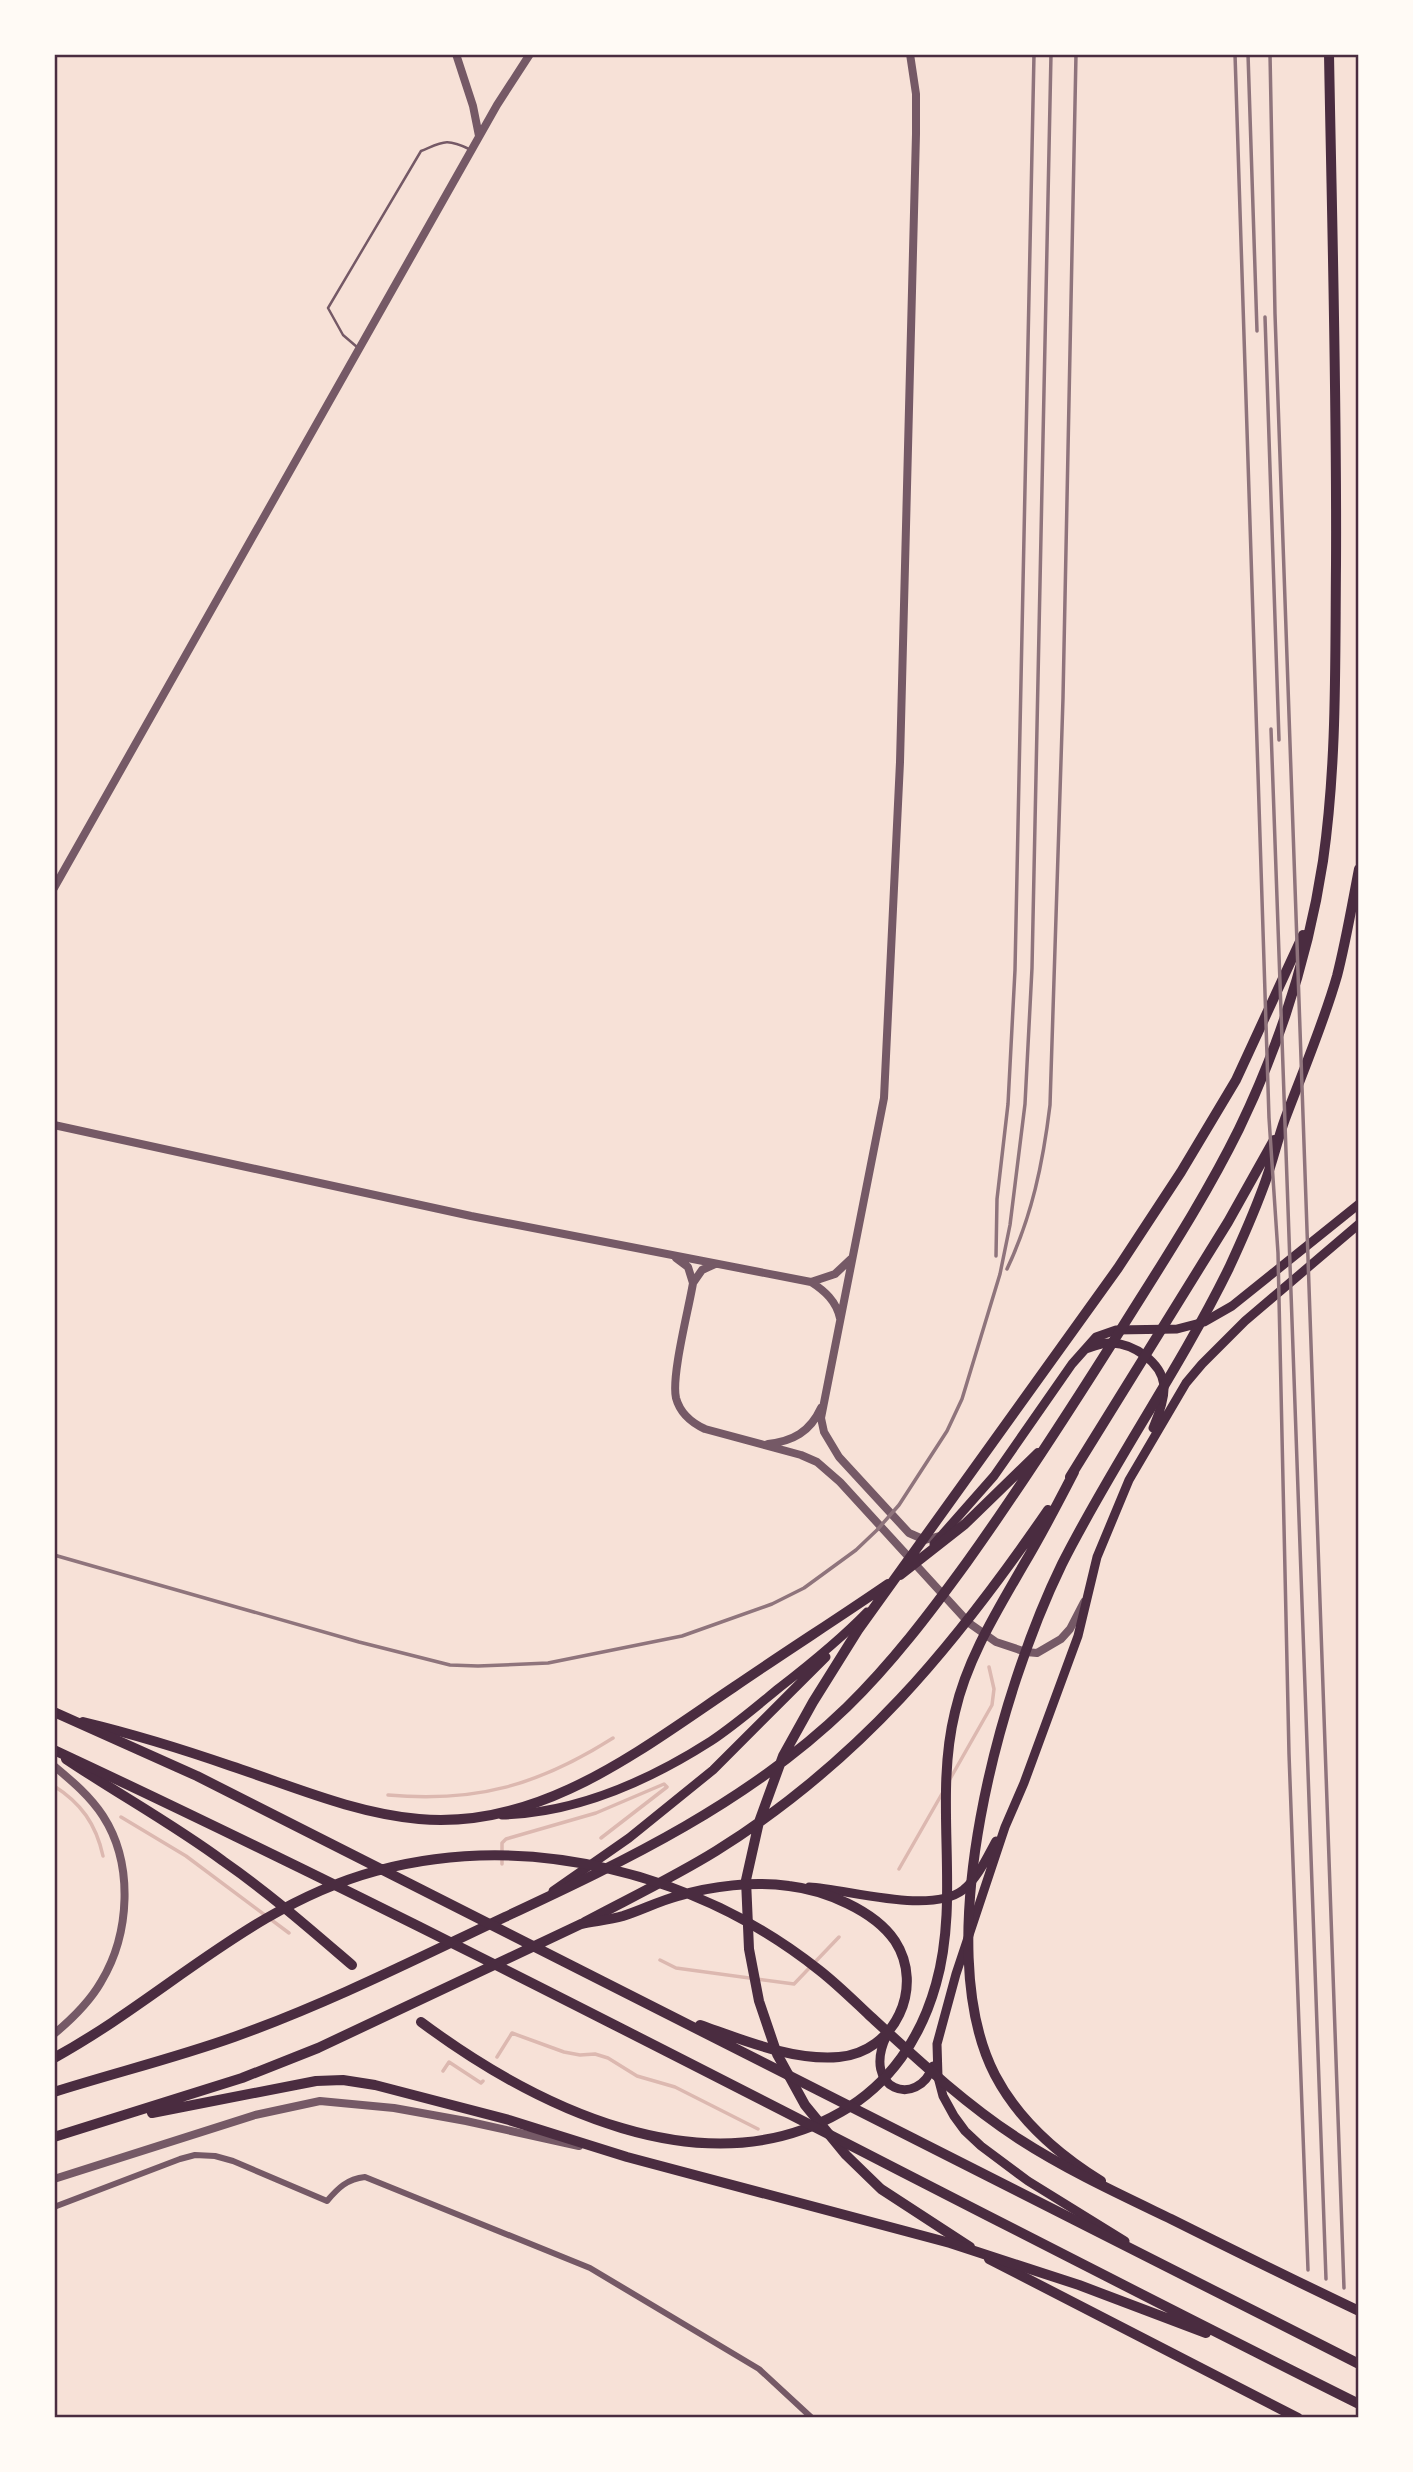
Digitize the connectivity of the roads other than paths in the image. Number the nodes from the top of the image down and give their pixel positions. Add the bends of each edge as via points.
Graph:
1 (456, 54) edge
2 (530, 54) edge
3 (910, 54) edge
4 (1329, 54) edge
5 (479, 136) junction
6 (471, 150) junction
7 (360, 349) junction
8 (1359, 869) edge
9 (54, 888) edge
10 (1315, 909) junction
11 (1285, 1121) junction
12 (54, 1125) edge
13 (1359, 1204) edge
14 (1359, 1224) edge
15 (666, 1255) junction
16 (853, 1257) junction
17 (718, 1264) junction
18 (811, 1282) junction
19 (693, 1283) junction
20 (841, 1321) junction
21 (1081, 1352) junction
22 (823, 1402) junction
23 (1061, 1426) junction
24 (761, 1444) junction
25 (1146, 1448) junction
26 (1074, 1472) junction
27 (943, 1535) junction
28 (915, 1563) junction
29 (1087, 1596) junction
30 (843, 1636) junction
31 (54, 1712) edge
32 (71, 1719) junction
33 (54, 1750) edge
34 (54, 1766) edge
35 (495, 1815) junction
36 (1005, 1827) junction
37 (789, 1886) junction
38 (537, 1902) junction
39 (581, 1924) junction
40 (352, 1965) dead end
41 (660, 2011) junction
42 (421, 2022) dead end
43 (54, 2034) edge
44 (887, 2035) junction
45 (54, 2058) edge
46 (936, 2058) junction
47 (54, 2092) edge
48 (110, 2121) junction
49 (54, 2137) edge
50 (627, 2157) junction
51 (54, 2179) edge
52 (1140, 2205) junction
53 (54, 2207) edge
54 (1170, 2269) junction
55 (1359, 2311) edge
56 (1255, 2352) junction
57 (1359, 2364) edge
58 (1359, 2404) edge
59 (812, 2418) edge
60 (1298, 2418) edge

1 - 5 street
2 - 5 street
3 - 16 street via 916,134 895,887 884,1098
4 - 10 main road via 1335,729
5 - 6 street
6 - 7 street
6 - 7 lane via 445,141 421,151 328,308 343,335
7 - 9 street
8 - 11 main road via 1336,976
10 - 23 main road via 1286,1011 1260,1084 1235,1136 1192,1215
10 - 60 main road via 1236,1080 1181,1172 1118,1268 858,1630 813,1702 783,1756 759,1822 746,1880 749,1949 777,2054 805,2105 854,2164 932,2225 993,2261
11 - 26 main road
11 - 52 main road via 1264,1186 1229,1268 1112,1473 1039,1617 996,1742 977,1842 969,1915 969,1972 979,2036 994,2073 1011,2102 1038,2131 1081,2168
12 - 15 street
13 - 21 main road via 1232,1306 1204,1322 1177,1329 1116,1330 1096,1337
14 - 25 main road via 1245,1321 1186,1382
15 - 17 street
15 - 19 street via 684,1263
16 - 18 street via 835,1274
16 - 20 street
17 - 18 street
17 - 19 street via 705,1267
18 - 20 street via 834,1302
19 - 24 street via 676,1398 692,1423
20 - 22 street
21 - 25 main road via 1099,1344 1125,1345 1140,1352 1160,1372 1164,1398
21 - 27 main road via 994,1476
22 - 24 street via 798,1436
22 - 27 street via 824,1432 851,1471 909,1533 925,1540
23 - 35 main road via 1006,1486 914,1566 593,1779
23 - 38 main road via 956,1577 878,1674 807,1743 695,1822
24 - 28 street via 817,1462
25 - 29 main road via 1097,1557
26 - 39 main road via 1003,1576 934,1664 829,1768 715,1851
26 - 42 main road via 962,1686 947,1773 945,1936 936,1984 916,2037 876,2087 824,2122 795,2134 761,2141 701,2143 657,2137 574,2110 498,2074
27 - 28 main road
28 - 29 street via 982,1633 1026,1653 1037,1653 1061,1639
28 - 30 main road
29 - 36 main road via 1078,1636
30 - 35 main road via 712,1740 666,1766 568,1806
30 - 38 main road via 713,1770 629,1838
31 - 32 main road
32 - 35 main road via 381,1813 420,1819
32 - 41 main road via 197,1776
33 - 40 main road via 220,1858
33 - 56 main road via 375,1904
34 - 43 street via 81,1789 105,1819 120,1861 124,1904 118,1941 102,1982
36 - 37 main road via 971,1882 951,1896 926,1901 890,1899
36 - 46 main road via 956,1974
37 - 39 main road via 716,1888
37 - 44 main road via 859,1909 895,1941 907,1976 906,1998
38 - 47 main road via 319,2004 231,2038
39 - 48 main road via 293,2058
41 - 44 main road via 748,2042 812,2056 841,2057 869,2048
41 - 54 main road
44 - 46 main road via 878,2062 893,2087 918,2086 930,2074
45 - 52 main road via 225,1942 317,1891 429,1858 522,1856 572,1862 678,1889 769,1936 819,1970 974,2107 1069,2170
46 - 54 main road via 943,2096 981,2146 1028,2181
48 - 49 main road
48 - 50 main road via 304,2083 343,2080 509,2120
50 - 51 street via 430,2115 320,2101 255,2115
50 - 56 main road via 950,2243 1079,2285
52 - 55 main road
53 - 59 street via 195,2155 233,2161 327,2202 340,2186 365,2177 590,2268 759,2369
54 - 57 main road
56 - 58 main road

